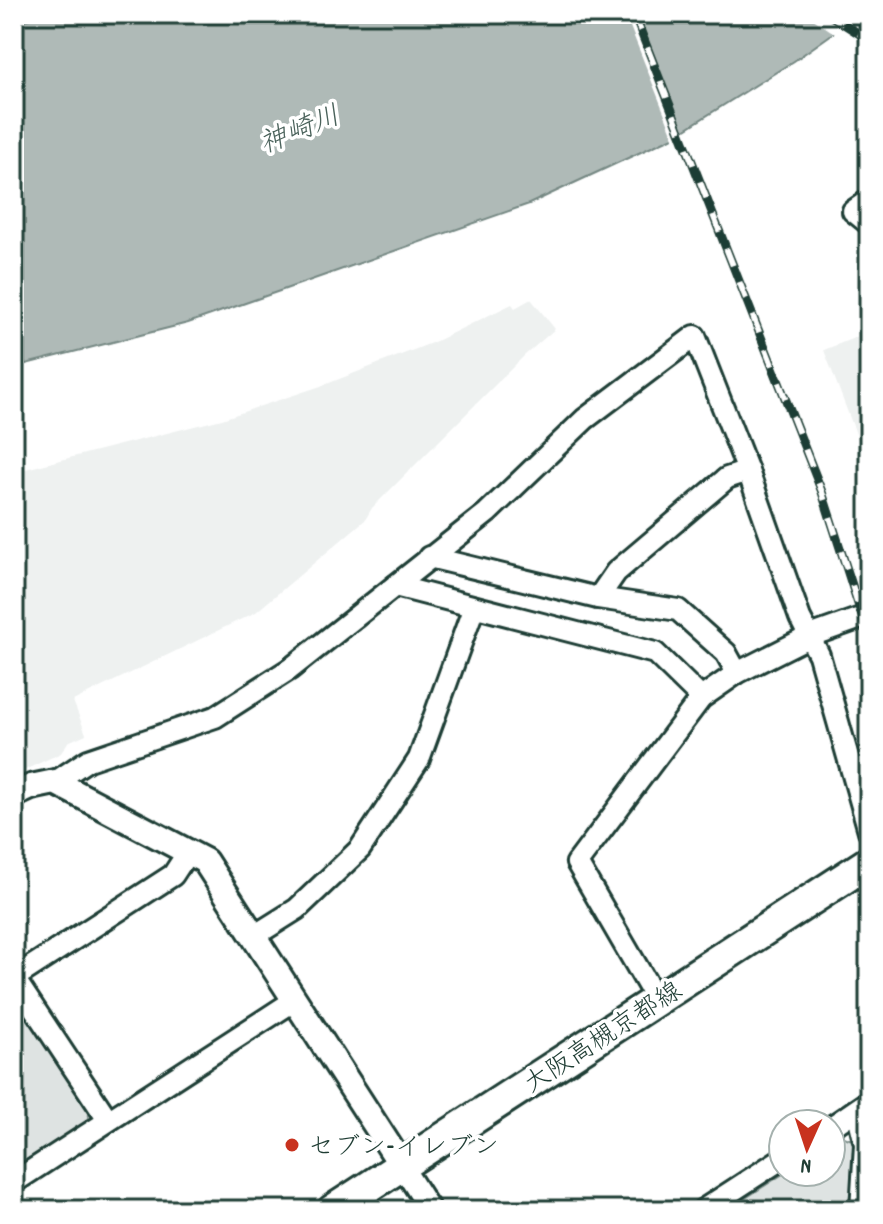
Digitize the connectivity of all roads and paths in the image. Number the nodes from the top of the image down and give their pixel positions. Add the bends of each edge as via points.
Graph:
1 (869, 200) edge
2 (869, 224) edge
3 (748, 471) junction
4 (429, 557) junction
5 (395, 586) junction
6 (598, 598) junction
7 (474, 607) junction
8 (869, 615) edge
9 (810, 636) junction
10 (737, 673) junction
11 (701, 698) junction
12 (55, 782) junction
13 (14, 795) edge
14 (869, 831) edge
15 (188, 852) junction
16 (869, 862) edge
17 (254, 936) junction
18 (14, 978) edge
19 (295, 1000) junction
20 (657, 1001) junction
21 (863, 1105) edge
22 (108, 1120) junction
23 (402, 1166) junction
24 (767, 1168) edge
25 (14, 1182) edge
26 (333, 1210) edge
27 (430, 1210) edge
28 (703, 1210) edge
29 (861, 1210) edge

1 - 2 street via 853,211
3 - 4 street via 695,336 585,419 487,513
3 - 6 street via 716,487 616,572
3 - 9 street
4 - 5 street
4 - 6 street
5 - 7 street
5 - 12 street via 290,669 215,717 88,760
6 - 10 street via 678,610 726,653
7 - 11 street via 655,653
7 - 17 street via 419,759 360,849 297,909
8 - 9 street
9 - 10 street
9 - 14 street
10 - 11 street
11 - 20 street via 577,863
12 - 13 street
12 - 15 street
15 - 17 street via 205,861
15 - 18 street via 173,875
16 - 20 main road, 大阪高槻京都線
17 - 19 street
18 - 22 street
19 - 22 street
19 - 23 street
20 - 23 main road, 大阪高槻京都線
21 - 29 street
22 - 25 street
23 - 26 main road, 大阪高槻京都線
23 - 27 street
24 - 28 street

